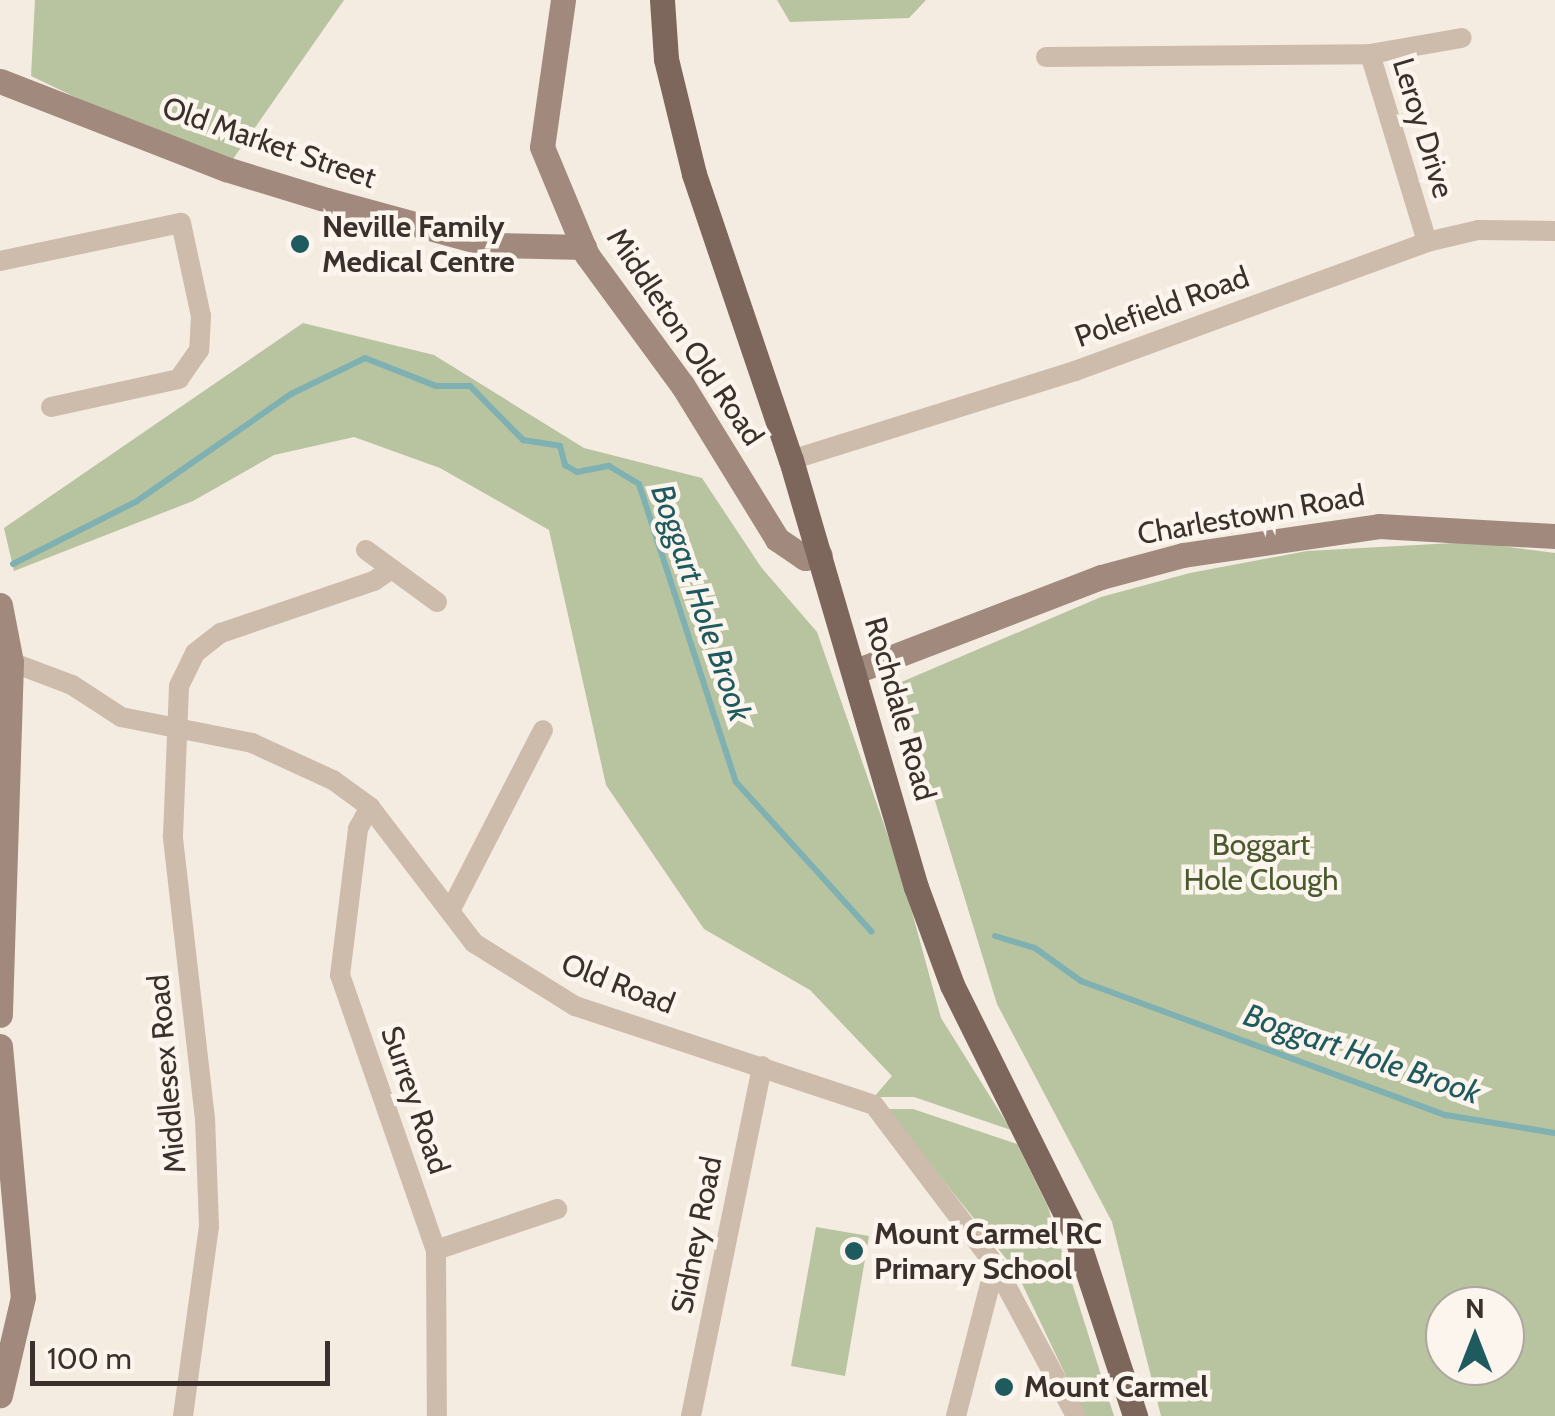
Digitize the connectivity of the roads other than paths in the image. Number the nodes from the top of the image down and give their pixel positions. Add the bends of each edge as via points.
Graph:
1 (563, 0) edge
2 (662, 0) edge
3 (1462, 38) dead end
4 (1370, 54) junction
5 (1046, 58) dead end
6 (0, 82) edge
7 (1555, 232) edge
8 (1427, 242) junction
9 (584, 247) junction
10 (0, 261) edge
11 (51, 407) dead end
12 (791, 460) junction
13 (1555, 536) edge
14 (366, 550) dead end
15 (820, 555) junction
16 (391, 569) junction
17 (437, 602) dead end
18 (0, 604) edge
19 (12, 662) junction
20 (856, 671) junction
21 (176, 726) junction
22 (543, 730) dead end
23 (370, 808) junction
24 (451, 910) junction
25 (1, 945) edge
26 (0, 1015) edge
27 (0, 1046) edge
28 (762, 1066) junction
29 (558, 1209) dead end
30 (436, 1250) junction
31 (995, 1265) junction
32 (0, 1394) edge
33 (183, 1416) edge
34 (437, 1416) edge
35 (691, 1416) edge
36 (956, 1416) edge
37 (1076, 1416) edge
38 (1135, 1416) edge

1 - 9 street, Middleton Old Road via 542,147
2 - 12 main road, Rochdale Road via 666,59 694,174
3 - 4 street
4 - 5 street, Leroy Drive
4 - 8 street, Leroy Drive
6 - 9 street, Old Market Street via 226,169 327,200 492,245
7 - 8 street, Polefield Road via 1478,230
8 - 12 street, Polefield Road via 1074,371
9 - 15 street, Middleton Old Road via 682,386 777,539 806,558
10 - 11 street via 181,223 201,316 199,350 179,379
12 - 15 main road, Rochdale Road
13 - 20 street, Charlestown Road via 1379,526 1183,555 1101,578
14 - 16 street
15 - 20 main road, Rochdale Road
16 - 17 street
16 - 21 street, Middlesex Road via 207,641 179,686
18 - 19 street
19 - 21 street, Old Road via 72,685 121,717
19 - 25 street
20 - 38 main road, Rochdale Road via 952,986 1075,1234
21 - 23 street, Old Road via 272,752 333,780
21 - 33 street, Middlesex Road via 174,852 205,1118 209,1226
22 - 24 street
23 - 24 street, Old Road
23 - 30 street, Surrey Road via 358,830 340,976
24 - 28 street, Old Road via 486,954 576,1006
25 - 26 street
27 - 32 street via 24,1297
28 - 31 street, Old Road via 874,1105
28 - 35 street, Sidney Road
29 - 30 street
30 - 34 street, Surrey Road
31 - 36 street
31 - 37 street, Old Road

